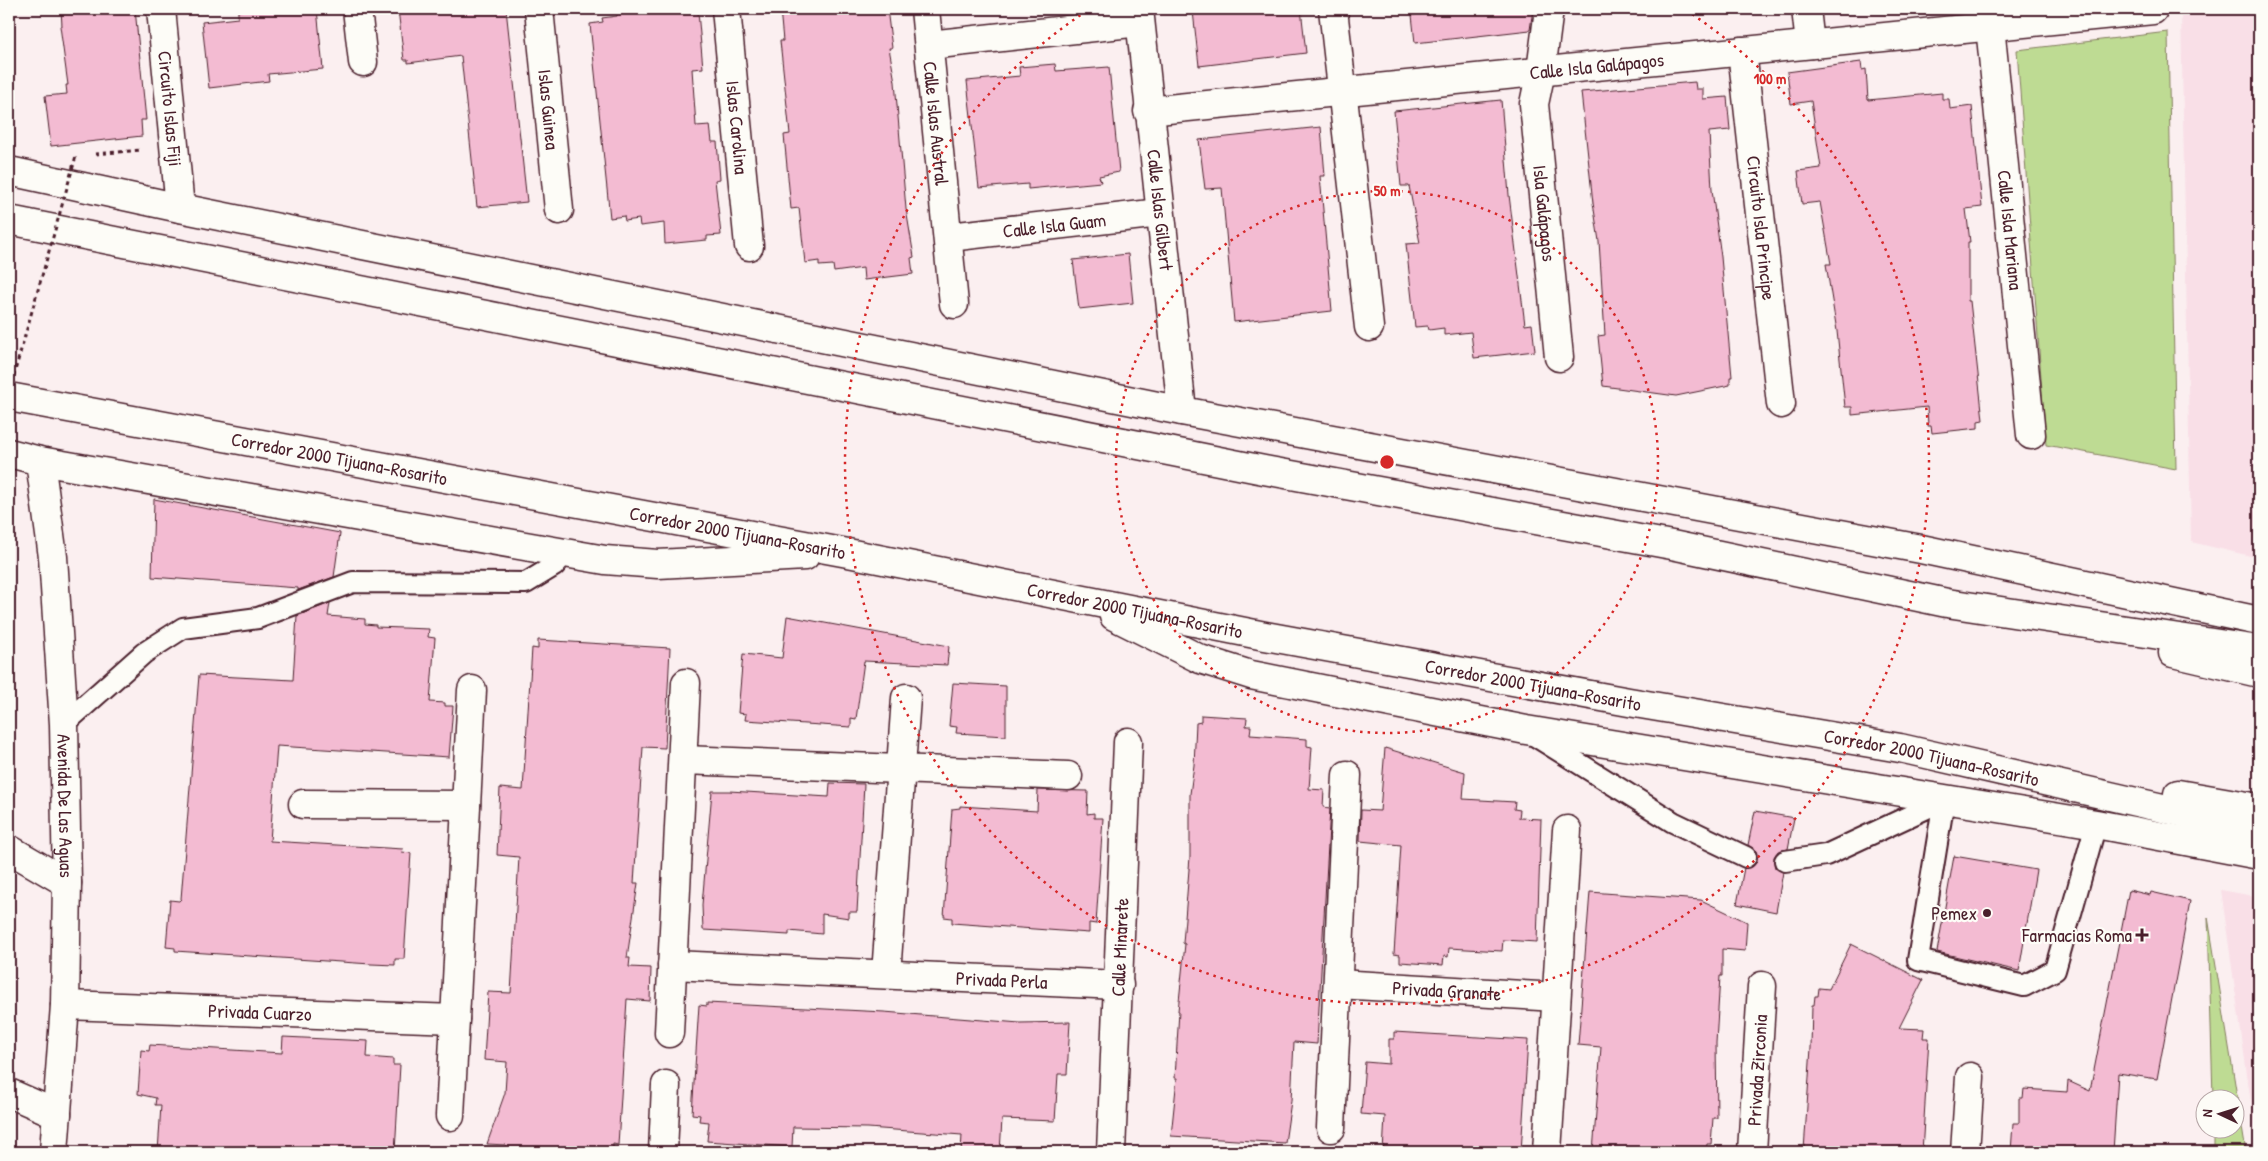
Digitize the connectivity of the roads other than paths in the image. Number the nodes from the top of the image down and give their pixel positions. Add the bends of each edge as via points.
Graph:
1 (161, 9) edge
2 (357, 9) edge
3 (539, 9) edge
4 (726, 9) edge
5 (925, 9) edge
6 (1333, 9) edge
7 (1549, 9) edge
8 (1806, 9) edge
9 (2153, 10) edge
10 (2046, 14) edge
11 (1140, 15) edge
12 (1990, 26) junction
13 (1810, 44) junction
14 (929, 45) junction
15 (1742, 51) junction
16 (363, 62) dead end
17 (1541, 71) junction
18 (1342, 92) junction
19 (1148, 111) junction
20 (9, 171) edge
21 (180, 208) junction
22 (559, 210) dead end
23 (1160, 214) junction
24 (9, 220) edge
25 (949, 237) junction
26 (749, 246) dead end
27 (954, 304) dead end
28 (1369, 327) dead end
29 (1559, 357) dead end
30 (9, 397) edge
31 (1781, 404) dead end
32 (1182, 411) junction
33 (2031, 435) dead end
34 (9, 453) edge
35 (40, 461) junction
36 (565, 553) junction
37 (848, 553) junction
38 (1082, 600) junction
39 (1947, 603) junction
40 (2259, 621) edge
41 (2259, 650) edge
42 (2259, 673) edge
43 (686, 683) dead end
44 (472, 690) dead end
45 (906, 698) dead end
46 (64, 724) junction
47 (1526, 730) junction
48 (1128, 742) dead end
49 (1900, 748) junction
50 (684, 760) junction
51 (901, 769) junction
52 (1347, 775) dead end
53 (1068, 776) dead end
54 (1944, 800) junction
55 (303, 804) dead end
56 (466, 805) junction
57 (2259, 808) edge
58 (2096, 824) junction
59 (1567, 830) dead end
60 (2259, 830) edge
61 (9, 849) edge
62 (2259, 855) edge
63 (1746, 856) dead end
64 (1785, 861) dead end
65 (67, 883) junction
66 (672, 965) junction
67 (886, 974) junction
68 (1338, 984) junction
69 (1119, 985) junction
70 (1762, 986) dead end
71 (1556, 997) junction
72 (65, 1005) junction
73 (455, 1019) junction
74 (669, 1033) dead end
75 (1970, 1077) dead end
76 (666, 1085) dead end
77 (9, 1093) edge
78 (57, 1114) junction
79 (450, 1116) dead end
80 (1332, 1128) dead end
81 (54, 1152) edge
82 (663, 1152) edge
83 (1111, 1152) edge
84 (1546, 1152) edge
85 (1752, 1152) edge
86 (1965, 1152) edge

1 - 21 main road, Circuito Islas Fiji
2 - 16 main road
3 - 22 main road, Islas Guinea
4 - 26 main road, Islas Carolina
5 - 14 main road, Calle Islas Austral
6 - 18 main road
7 - 17 main road, Isla Galápagos
8 - 13 main road
9 - 10 main road, Calle Isla Galápagos
10 - 12 main road, Calle Isla Galápagos
11 - 14 main road
11 - 19 main road, Calle Islas Gilbert
12 - 13 main road, Calle Isla Galápagos
12 - 33 main road, Calle Isla Mariana
13 - 15 main road, Calle Isla Galápagos
14 - 25 main road, Calle Islas Austral
15 - 17 main road, Calle Isla Galápagos
15 - 31 main road, Circuito Isla Principe
17 - 18 main road, Calle Isla Galápagos
17 - 29 main road, Isla Galápagos via 1534,104 1534,128
18 - 19 main road, Calle Isla Galápagos
18 - 28 main road
19 - 23 main road, Calle Islas Gilbert
20 - 21 main road
21 - 32 main road
23 - 25 main road, Calle Isla Guam
23 - 32 main road, Calle Islas Gilbert
24 - 39 main road via 1264,470 1672,545
25 - 27 main road, Calle Islas Austral
30 - 37 main road, Corredor 2000 Tijuana-Rosarito
32 - 40 main road via 1921,549
34 - 35 main road
35 - 36 main road
35 - 46 main road, Avenida De Las Aguas via 53,556
36 - 37 main road via 658,564
36 - 46 lane via 554,566 526,583 353,582 258,618 183,628 144,653
37 - 38 main road, Corredor 2000 Tijuana-Rosarito
38 - 47 main road via 1200,659 1251,676
38 - 49 main road, Corredor 2000 Tijuana-Rosarito via 1579,694
39 - 41 main road
39 - 42 main road
43 - 50 main road
44 - 56 main road
45 - 51 main road
46 - 65 main road, Avenida De Las Aguas
47 - 54 main road
47 - 63 lane via 1673,822
48 - 69 main road, Calle Minarete
49 - 57 main road
49 - 60 main road, Corredor 2000 Tijuana-Rosarito
50 - 51 main road
50 - 66 main road
51 - 53 main road
51 - 67 main road
52 - 68 main road
54 - 58 main road
54 - 58 lane via 1918,960 2024,986 2055,970
54 - 64 lane via 1826,855
55 - 56 main road
56 - 73 main road
58 - 62 main road
59 - 71 main road
61 - 65 main road
65 - 72 main road, Avenida De Las Aguas
66 - 67 main road, Privada Perla
66 - 74 main road
67 - 69 main road, Privada Perla
68 - 71 main road, Privada Granate
68 - 80 main road
69 - 83 main road, Calle Minarete
70 - 85 main road, Privada Zirconia
71 - 84 main road
72 - 73 main road, Privada Cuarzo
72 - 78 main road, Avenida De Las Aguas
73 - 79 main road
75 - 86 main road
76 - 82 main road
77 - 78 main road
78 - 81 main road, Avenida De Las Aguas

